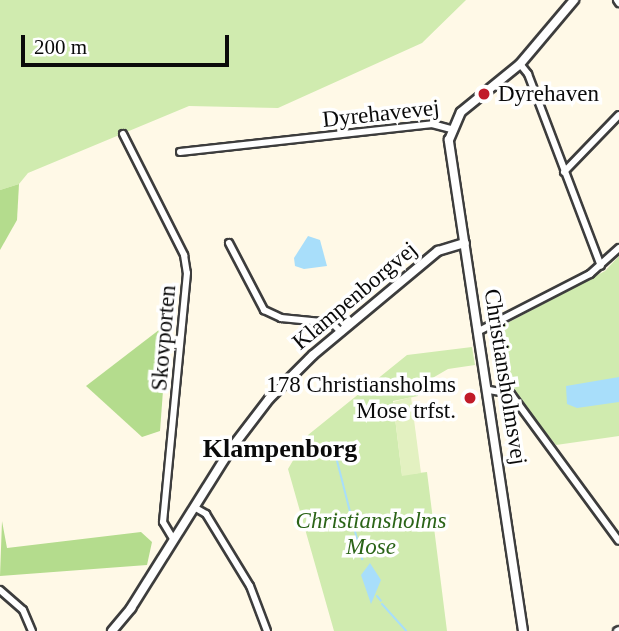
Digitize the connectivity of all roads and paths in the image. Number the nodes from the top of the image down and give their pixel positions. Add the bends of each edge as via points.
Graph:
1 (574, 0) edge
2 (520, 64) junction
3 (619, 115) edge
4 (451, 129) junction
5 (123, 134) dead end
6 (180, 152) dead end
7 (564, 172) junction
8 (229, 243) dead end
9 (465, 243) junction
10 (619, 248) edge
11 (601, 266) junction
12 (479, 331) junction
13 (341, 332) junction
14 (489, 390) junction
15 (194, 507) junction
16 (174, 540) junction
17 (619, 541) edge
18 (0, 590) edge
19 (32, 631) edge
20 (111, 631) edge
21 (267, 631) edge
22 (523, 631) edge

1 - 2 street, Dyrehavevej
2 - 4 street, Dyrehavevej via 461,112
2 - 7 street via 528,74
3 - 7 street
4 - 6 street, Dyrehavevej via 432,124
4 - 9 street, Christiansholmsvej via 449,149
5 - 16 street, Skovporten via 179,246 187,273 163,522
7 - 11 street
8 - 13 street via 264,310 281,318 332,323
9 - 12 street, Christiansholmsvej
9 - 13 street, Klampenborgvej via 438,251
10 - 11 street
11 - 12 street
12 - 14 street, Christiansholmsvej
13 - 15 street, Klampenborgvej via 261,410
14 - 17 street via 511,394
14 - 22 street, Christiansholmsvej
15 - 16 street, Klampenborgvej
15 - 21 street via 206,514 250,586
16 - 20 street, Klampenborgvej
18 - 19 street via 23,610

